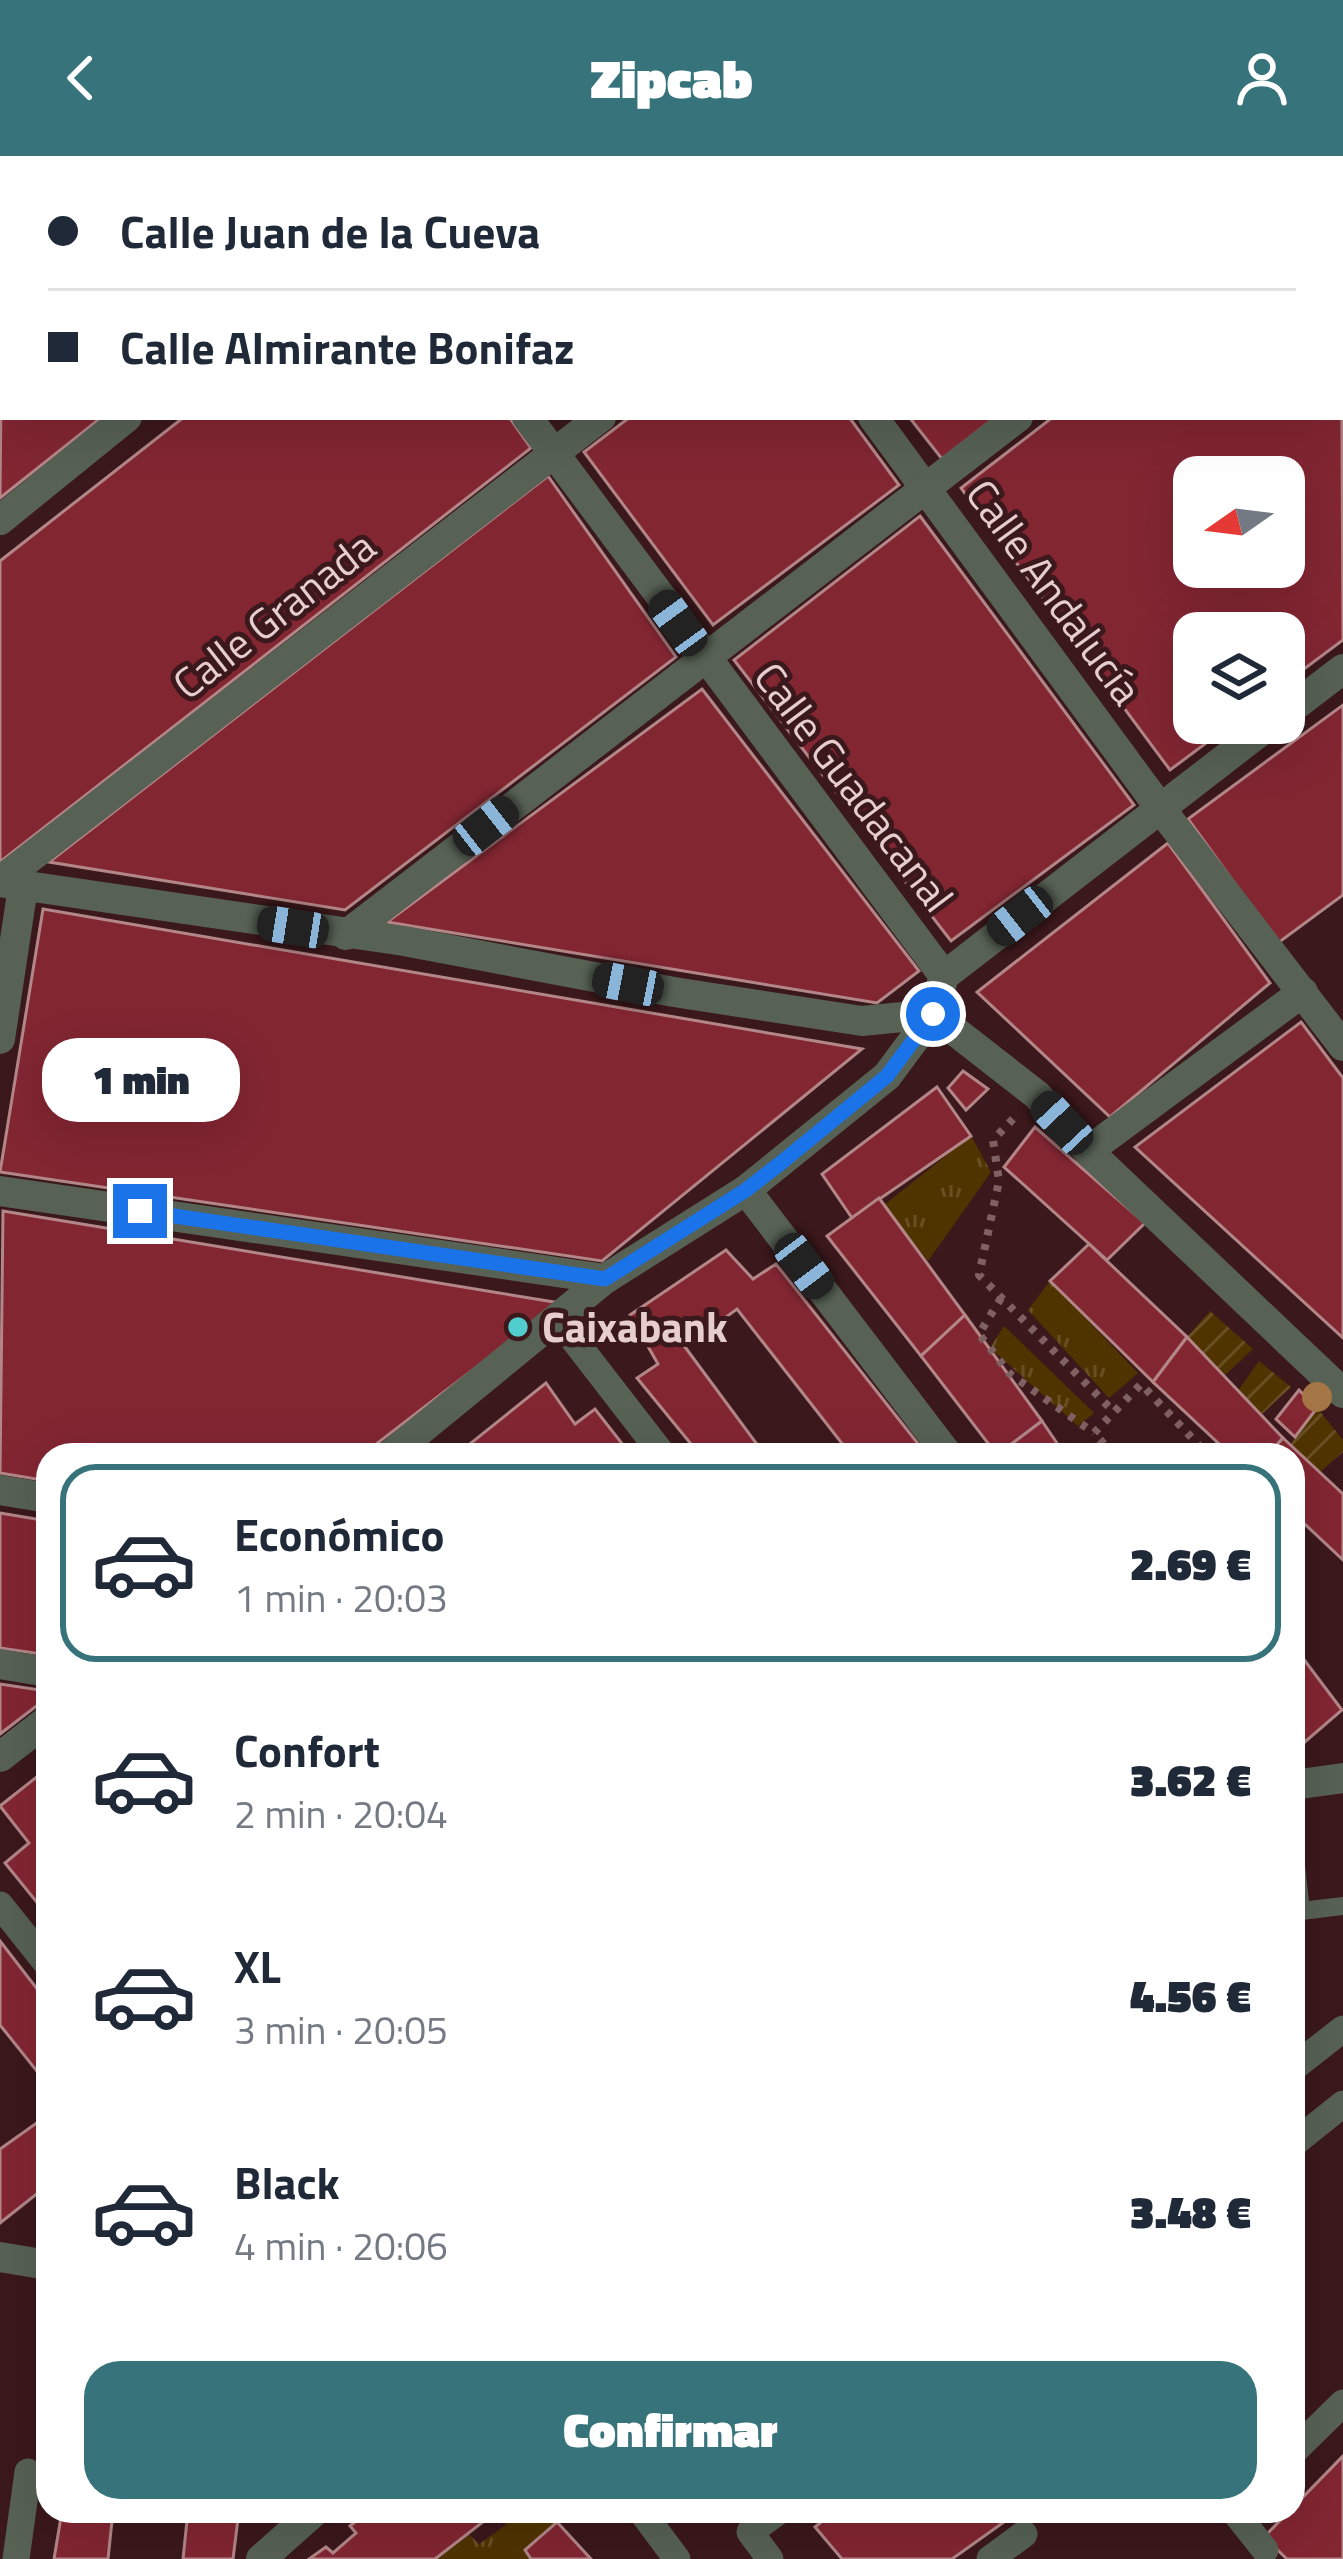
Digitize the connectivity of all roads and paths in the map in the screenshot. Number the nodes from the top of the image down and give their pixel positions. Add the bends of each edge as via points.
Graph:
1 (123, 420) edge
2 (528, 420) edge
3 (597, 420) edge
4 (875, 420) edge
5 (1014, 420) edge
6 (552, 454) junction
7 (926, 488) junction
8 (0, 520) edge
9 (703, 657) junction
10 (1343, 669) edge
11 (1305, 697) edge
12 (1244, 744) edge
13 (1160, 808) junction
14 (8, 883) edge
15 (346, 935) junction
16 (944, 976) junction
17 (1304, 992) junction
18 (933, 1014) junction
19 (0, 1039) edge
20 (1343, 1046) edge
21 (1037, 1095) junction
22 (1088, 1151) junction
23 (746, 1190) junction
24 (0, 1191) edge
25 (605, 1279) junction
26 (1001, 1298) junction
27 (557, 1318) junction
28 (1340, 1385) edge
29 (1114, 1412) junction
30 (1094, 1433) junction
31 (405, 1443) edge
32 (654, 1443) edge
33 (939, 1443) edge
34 (1103, 1443) edge
35 (1197, 1443) edge
36 (0, 1490) edge
37 (36, 1496) edge
38 (0, 1664) edge
39 (36, 1670) edge
40 (36, 1729) edge
41 (0, 1757) edge
42 (1343, 1778) edge
43 (1305, 1783) edge
44 (0, 1905) edge
45 (1343, 1906) edge
46 (1305, 1913) edge
47 (36, 1950) edge
48 (1343, 2029) edge
49 (1305, 2059) edge
50 (1343, 2104) edge
51 (1305, 2126) edge
52 (0, 2257) edge
53 (36, 2264) edge
54 (1343, 2403) edge
55 (1305, 2440) edge
56 (28, 2472) dead end
57 (302, 2523) edge
58 (650, 2523) edge
59 (762, 2523) edge
60 (1244, 2523) edge
61 (1024, 2534) dead end
62 (1265, 2550) dead end
63 (16, 2559) edge
64 (261, 2559) edge
65 (677, 2559) edge
66 (770, 2559) edge
67 (990, 2559) edge

1 - 8 street
2 - 6 street, Calle Guadacanal
3 - 6 street, Calle Granada
4 - 7 street, Calle Andalucía
5 - 7 street
6 - 9 street, Calle Guadacanal
6 - 14 street, Calle Granada
7 - 9 street
7 - 13 street, Calle Andalucía
9 - 15 street
9 - 16 street, Calle Guadacanal
10 - 11 street
12 - 13 street
13 - 16 street
13 - 17 street, Calle Andalucía
14 - 15 street
14 - 19 street
15 - 18 street via 862,1021
16 - 18 street
17 - 20 street, Calle Andalucía
17 - 22 street
18 - 21 street
18 - 23 street via 887,1076
21 - 22 street
21 - 26 path via 993,1140 999,1181 980,1275
22 - 28 street
23 - 25 street
23 - 33 street
24 - 25 street
25 - 27 street
26 - 29 path
26 - 30 path via 979,1334 1010,1374
27 - 31 street
27 - 32 street
29 - 30 path
29 - 35 path via 1141,1384
30 - 34 path
36 - 37 street
38 - 39 street
40 - 41 street
42 - 43 street
44 - 47 street
45 - 46 lane
48 - 49 street
50 - 51 street
52 - 53 street
54 - 55 street
56 - 63 street
57 - 64 street
58 - 65 street
59 - 66 street via 750,2532
60 - 62 street
61 - 67 street

